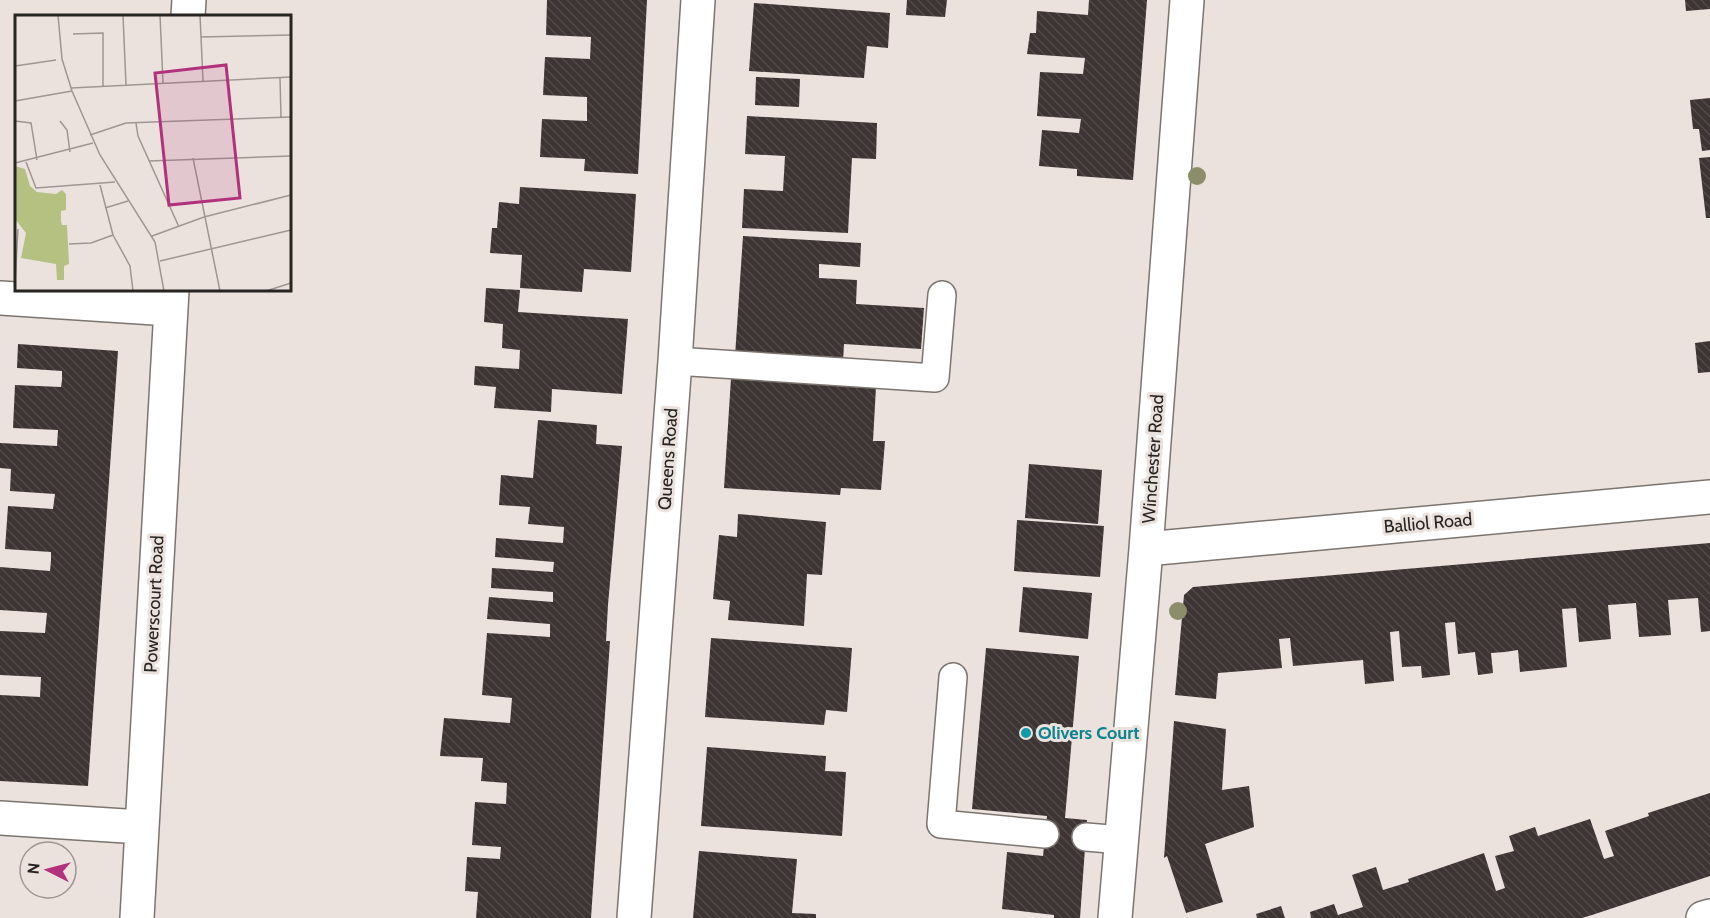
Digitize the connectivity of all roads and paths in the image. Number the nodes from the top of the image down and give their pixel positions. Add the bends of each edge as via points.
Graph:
1 (189, 0) edge
2 (698, 0) edge
3 (1187, 0) edge
4 (188, 15) edge
5 (942, 295) dead end
6 (0, 298) edge
7 (171, 299) edge
8 (675, 361) junction
9 (1710, 498) edge
10 (1146, 549) junction
11 (953, 677) dead end
12 (0, 818) edge
13 (141, 827) junction
14 (1046, 834) dead end
15 (1086, 837) dead end
16 (1122, 840) junction
17 (1710, 916) edge
18 (136, 918) edge
19 (634, 918) edge
20 (1115, 918) edge
21 (1703, 918) edge

1 - 4 street
2 - 8 street, Queens Road
3 - 10 street, Winchester Road
5 - 8 lane via 935,378
6 - 7 street
7 - 13 street, Powerscourt Road
8 - 19 street, Queens Road
9 - 10 street, Balliol Road
10 - 16 street, Winchester Road
11 - 14 lane via 941,824
12 - 13 street
13 - 18 street, Powerscourt Road
15 - 16 lane
16 - 20 street, Winchester Road
17 - 21 street

